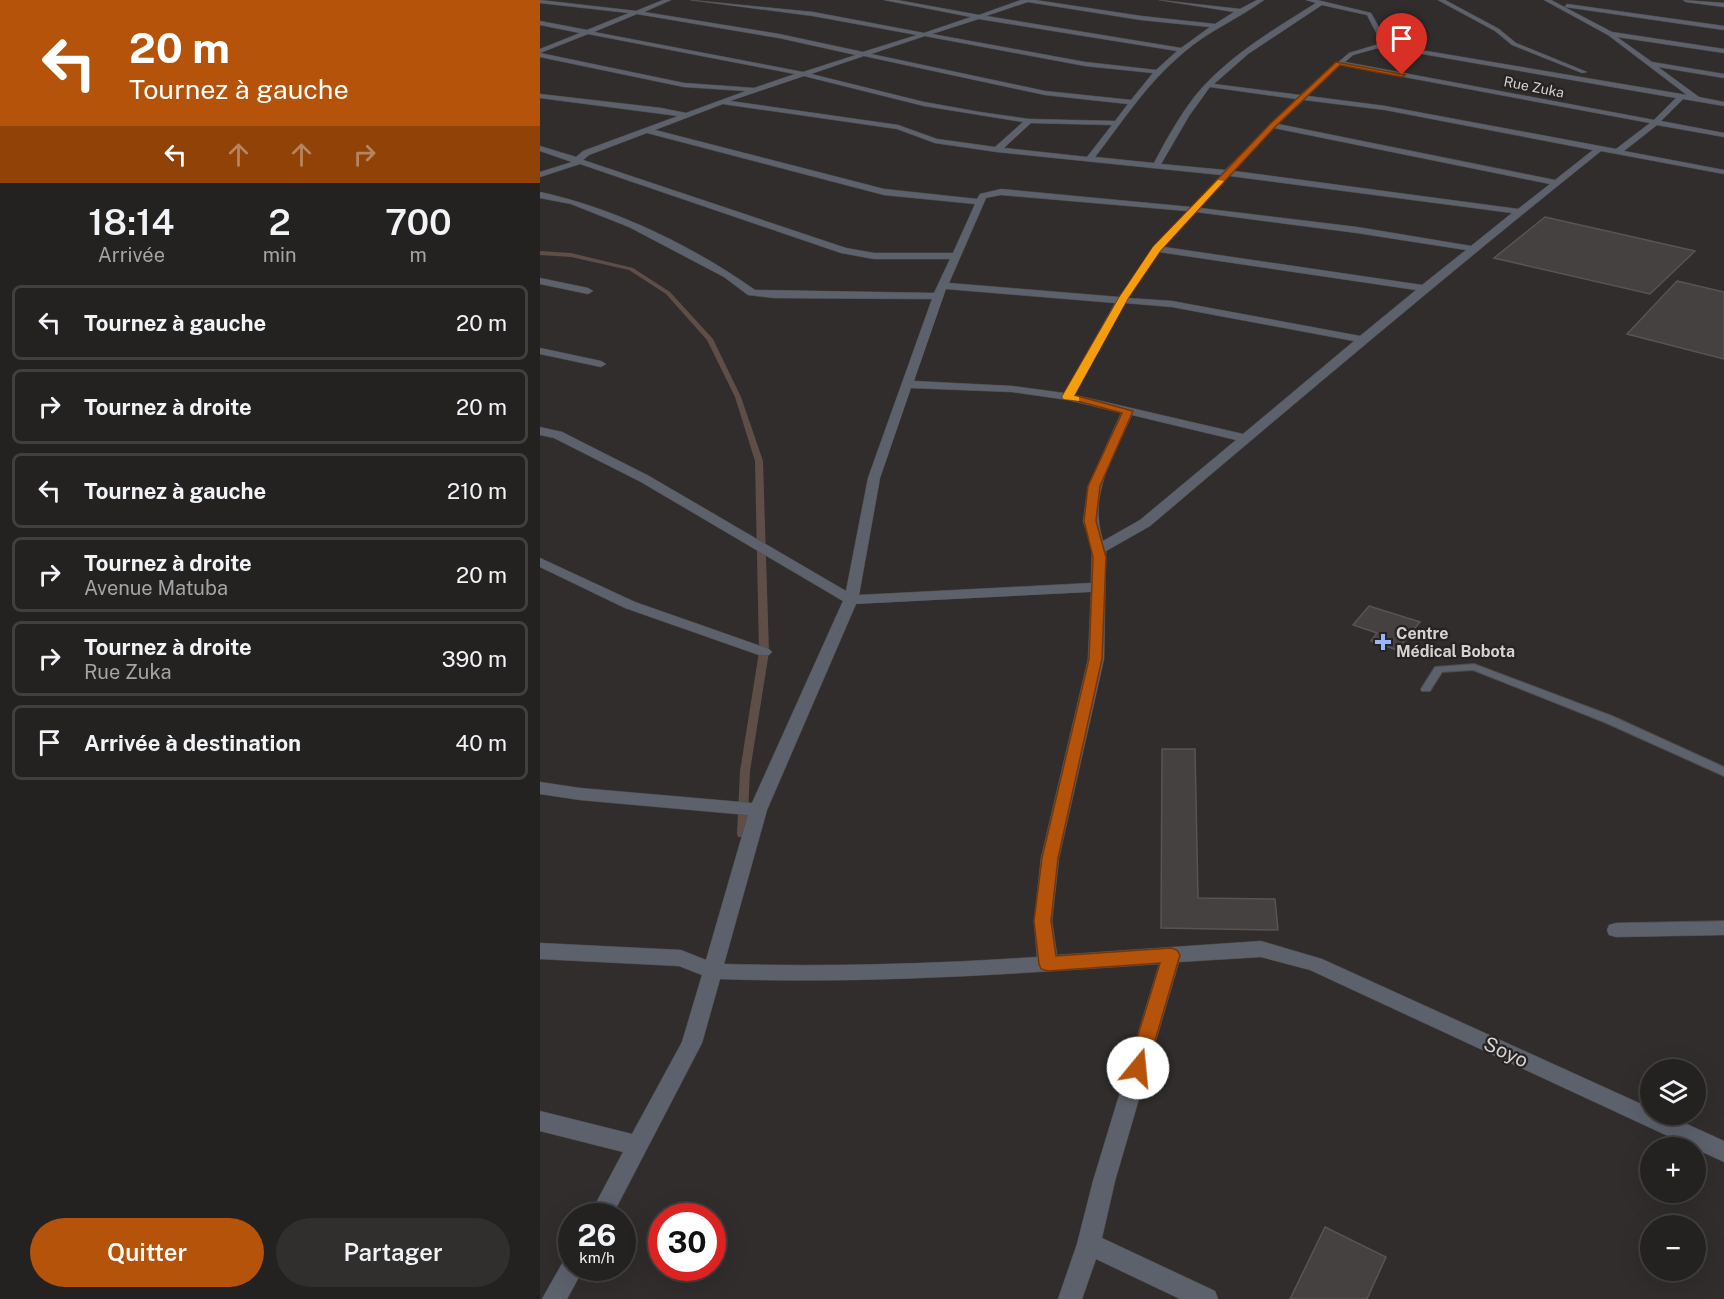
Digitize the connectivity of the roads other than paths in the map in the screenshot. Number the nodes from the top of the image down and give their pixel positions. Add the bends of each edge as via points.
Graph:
1 (668, 0) edge
2 (693, 0) edge
3 (887, 0) edge
4 (1023, 0) edge
5 (1029, 0) edge
6 (1162, 0) edge
7 (1261, 0) edge
8 (1309, 0) edge
9 (1441, 0) edge
10 (1547, 0) edge
11 (1686, 0) edge
12 (540, 1) edge
13 (1321, 3) junction
14 (1724, 5) edge
15 (1561, 6) junction
16 (1240, 11) junction
17 (634, 13) junction
18 (981, 17) junction
19 (540, 23) edge
20 (1217, 26) junction
21 (1724, 28) edge
22 (588, 32) junction
23 (1610, 34) junction
24 (923, 35) junction
25 (1382, 45) junction
26 (1182, 50) junction
27 (1724, 51) edge
28 (540, 53) edge
29 (866, 54) junction
30 (1339, 63) junction
31 (1651, 63) junction
32 (1158, 72) junction
33 (805, 74) junction
34 (1724, 76) edge
35 (1609, 83) junction
36 (1208, 85) junction
37 (757, 89) junction
38 (540, 96) edge
39 (1681, 97) junction
40 (1304, 98) junction
41 (1696, 99) junction
42 (1134, 102) junction
43 (724, 103) junction
44 (1724, 104) edge
45 (686, 115) junction
46 (1029, 121) junction
47 (1656, 122) junction
48 (1119, 123) junction
49 (1272, 125) junction
50 (650, 131) junction
51 (1724, 135) edge
52 (540, 148) edge
53 (1600, 148) junction
54 (997, 150) junction
55 (1617, 152) junction
56 (1089, 160) junction
57 (579, 162) junction
58 (1156, 166) junction
59 (1724, 172) edge
60 (1228, 173) junction
61 (540, 175) edge
62 (1559, 183) junction
63 (540, 195) edge
64 (978, 202) junction
65 (1194, 209) junction
66 (1522, 212) junction
67 (1156, 249) junction
68 (1474, 249) junction
69 (954, 256) junction
70 (540, 281) edge
71 (1424, 288) junction
72 (588, 291) dead end
73 (940, 291) junction
74 (1123, 298) junction
75 (1364, 340) junction
76 (540, 351) edge
77 (601, 364) dead end
78 (907, 384) junction
79 (1068, 397) junction
80 (1128, 411) junction
81 (540, 431) edge
82 (1243, 438) junction
83 (1099, 549) junction
84 (540, 562) edge
85 (1098, 587) junction
86 (851, 600) junction
87 (764, 652) dead end
88 (1426, 689) dead end
89 (1724, 772) edge
90 (540, 788) edge
91 (758, 810) junction
92 (1724, 928) edge
93 (1616, 930) dead end
94 (540, 951) edge
95 (1171, 955) junction
96 (1048, 964) junction
97 (713, 971) junction
98 (540, 1120) edge
99 (639, 1146) junction
100 (1724, 1152) edge
101 (607, 1203) edge
102 (1089, 1244) junction
103 (564, 1281) edge
104 (554, 1299) edge
105 (1070, 1299) edge
106 (1206, 1299) edge

1 - 17 street
2 - 24 street via 813,14
3 - 18 street
4 - 5 street
5 - 18 street
5 - 20 street
6 - 16 street
7 - 16 street
8 - 13 street
9 - 35 street via 1497,30 1514,44
10 - 15 street
11 - 14 street
12 - 17 street
13 - 25 street via 1369,15
13 - 36 street via 1247,52
15 - 21 street via 1607,8
15 - 23 street
16 - 20 street
17 - 22 street
17 - 29 street
18 - 24 street
18 - 26 street
19 - 22 street
20 - 26 street
22 - 28 street
22 - 33 street
23 - 27 street
23 - 31 street
24 - 29 street
24 - 32 street via 1085,64
25 - 30 street via 1351,54
25 - 35 street
26 - 32 street
28 - 37 street via 693,86
29 - 33 street
29 - 42 street via 1045,93
30 - 40 street
30 - 47 street, Rue Zuka
31 - 34 street
31 - 41 street
32 - 42 street
33 - 37 street
33 - 46 street via 924,104
35 - 39 street
36 - 40 street
36 - 58 street
37 - 43 street
38 - 45 street
39 - 41 street
39 - 47 street
40 - 49 street
40 - 53 street via 1385,108
41 - 44 street
42 - 48 street
43 - 45 street
43 - 54 street via 898,127 935,141
45 - 50 street
46 - 48 street
46 - 54 street
47 - 51 street, Rue Zuka
47 - 55 street
48 - 56 street
49 - 60 street
49 - 62 street
50 - 57 street via 586,153
50 - 64 street via 884,192
52 - 57 street
53 - 55 street
53 - 62 street
54 - 56 street
55 - 59 street
56 - 58 street
57 - 61 street
57 - 69 street via 857,254
58 - 60 street
60 - 65 street
60 - 66 street
62 - 66 street
63 - 73 street via 573,202 632,225 727,275 752,293
64 - 65 street via 990,193 1001,192
64 - 69 street
65 - 67 street
65 - 68 street
66 - 68 street
67 - 71 street
67 - 74 street
68 - 71 street
69 - 73 street
70 - 72 street
71 - 75 street
73 - 74 street
73 - 78 street
74 - 75 street
74 - 79 street
75 - 82 street
76 - 77 street
78 - 79 street via 1012,389
78 - 86 street via 874,478
79 - 80 street
80 - 82 street
80 - 83 street via 1094,486 1090,521
81 - 86 street via 558,435 645,479
82 - 83 street via 1145,523
83 - 85 street
84 - 87 street via 630,605
85 - 86 street
85 - 96 street via 1096,659 1050,858 1043,921
86 - 91 street
88 - 89 lane via 1439,669 1474,667 1608,718
90 - 91 street
91 - 97 street
92 - 93 street
94 - 97 street via 681,958
95 - 96 street, Soyo
95 - 100 street, Soyo via 1261,949 1287,954
95 - 102 street
96 - 97 street, Soyo via 857,973
97 - 99 street via 692,1043
98 - 99 street
99 - 101 street
102 - 105 street
102 - 106 street
103 - 104 street

